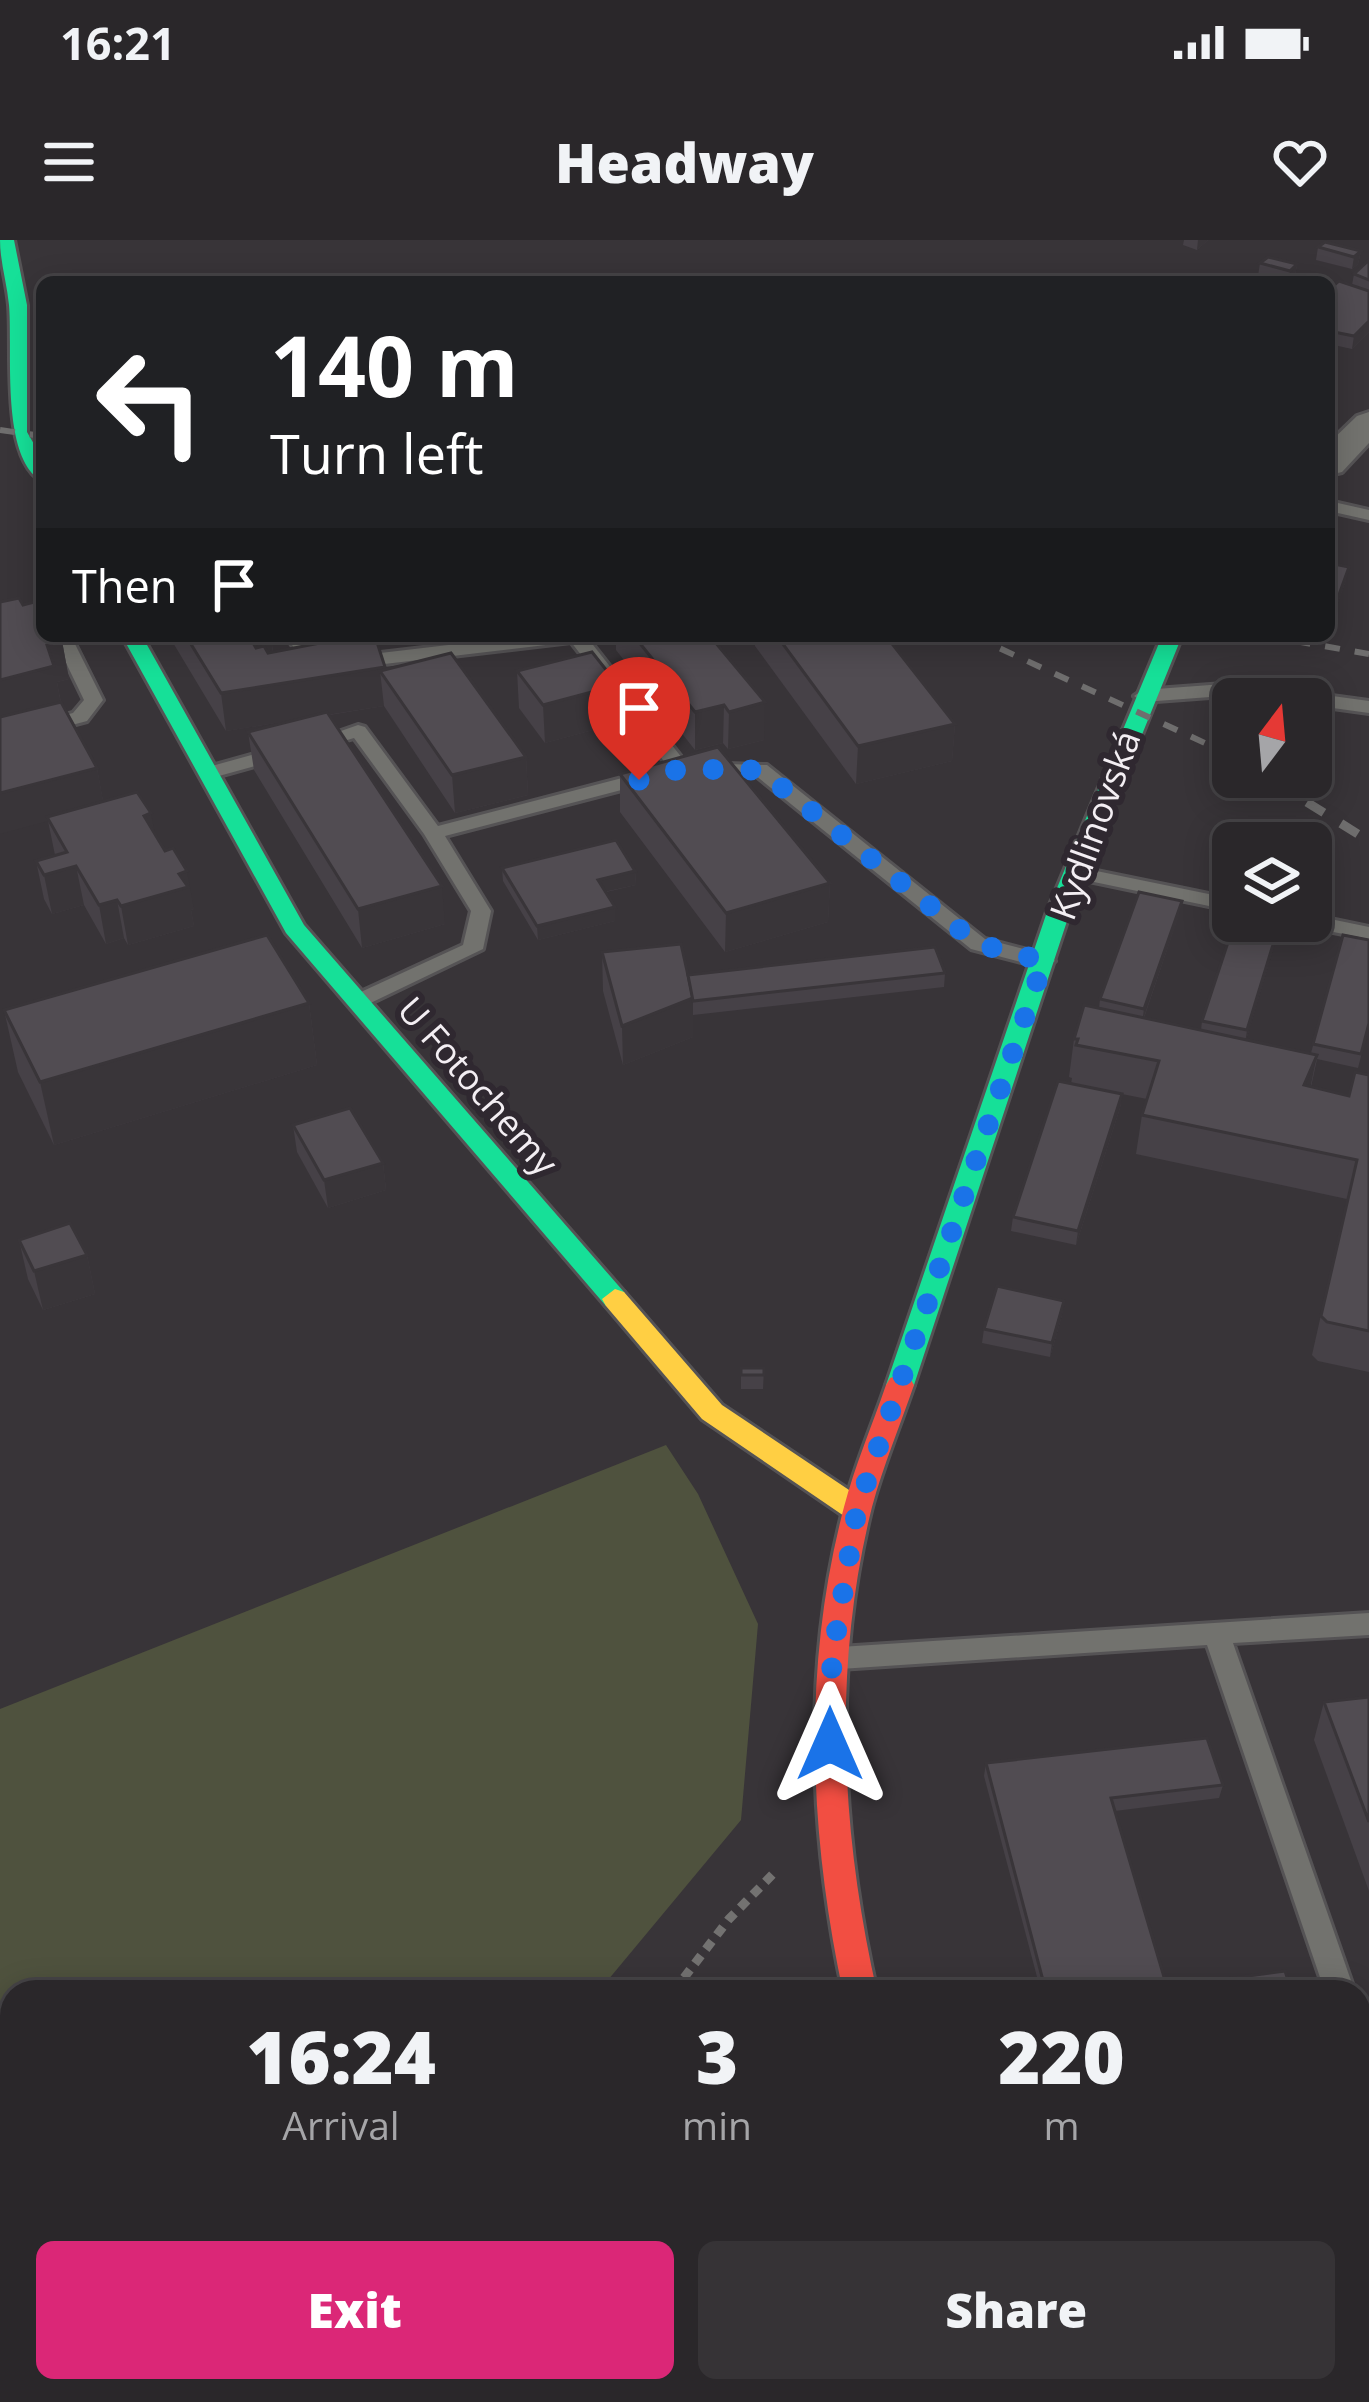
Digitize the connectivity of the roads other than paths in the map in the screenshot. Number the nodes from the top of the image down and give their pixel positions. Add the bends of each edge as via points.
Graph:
1 (6, 240) edge
2 (8, 290) edge
3 (1369, 423) edge
4 (12, 442) edge
5 (1335, 458) edge
6 (36, 468) edge
7 (1335, 507) edge
8 (1369, 515) edge
9 (65, 642) edge
10 (135, 642) edge
11 (299, 642) edge
12 (521, 642) edge
13 (579, 642) edge
14 (1169, 642) edge
15 (1212, 691) edge
16 (1143, 696) junction
17 (1332, 702) edge
18 (1369, 707) edge
19 (0, 738) edge
20 (680, 769) junction
21 (208, 773) junction
22 (433, 832) junction
23 (1077, 873) junction
24 (1212, 901) edge
25 (1332, 925) edge
26 (1369, 933) edge
27 (1044, 961) junction
28 (358, 1002) junction
29 (857, 1510) junction
30 (1369, 1624) edge
31 (1216, 1633) junction
32 (832, 1658) junction
33 (857, 1980) edge
34 (1336, 1980) edge

1 - 2 street
2 - 4 street via 18,432
3 - 5 street
4 - 6 street
7 - 8 lane
9 - 19 lane via 94,700 80,717
10 - 21 street, U Fotochemy
11 - 12 lane via 316,665
13 - 20 lane
14 - 16 street, Kydlinovská
15 - 16 lane
16 - 23 street, Kydlinovská
17 - 18 lane
20 - 22 lane
20 - 27 lane via 760,770 978,944
21 - 22 lane via 358,731
21 - 28 street, U Fotochemy via 283,932
22 - 28 lane via 481,911 473,949
23 - 24 lane
23 - 27 street, Kydlinovská
25 - 26 lane
27 - 29 street, Kydlinovská
28 - 29 street, U Fotochemy via 712,1412
29 - 32 street, Kydlinovská
30 - 31 lane
31 - 32 lane
31 - 34 lane
32 - 33 street, Kydlinovská via 831,1778 843,1924

